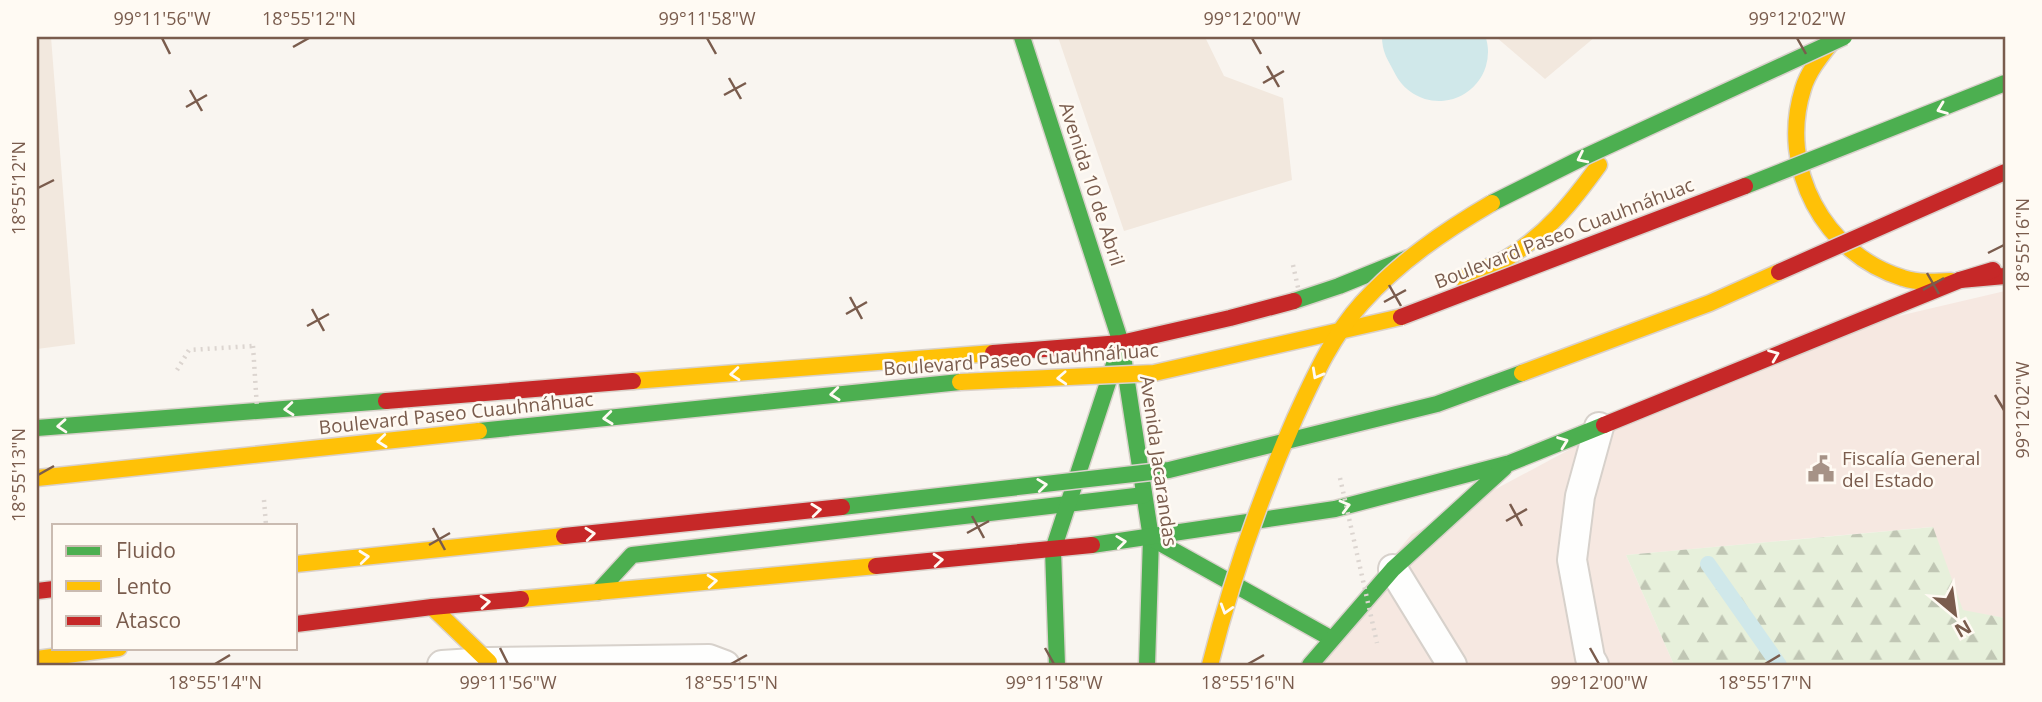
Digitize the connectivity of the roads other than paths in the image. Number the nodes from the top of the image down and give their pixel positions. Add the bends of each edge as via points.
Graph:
1 (1022, 37) edge
2 (1839, 39) edge
3 (2005, 83) edge
4 (1599, 165) junction
5 (2005, 172) edge
6 (2005, 267) edge
7 (2005, 276) edge
8 (1960, 280) junction
9 (1121, 343) junction
10 (1128, 386) junction
11 (1107, 388) junction
12 (37, 428) edge
13 (1599, 428) junction
14 (1510, 463) junction
15 (37, 478) edge
16 (1144, 495) junction
17 (1069, 503) junction
18 (1151, 538) junction
19 (1053, 550) junction
20 (298, 564) edge
21 (1394, 569) junction
22 (598, 592) junction
23 (432, 607) junction
24 (298, 625) edge
25 (1332, 639) junction
26 (104, 650) edge
27 (37, 659) edge
28 (489, 662) junction
29 (442, 665) edge
30 (725, 665) edge
31 (1058, 665) edge
32 (1147, 665) edge
33 (1210, 665) edge
34 (1310, 665) edge
35 (1452, 665) edge
36 (1594, 665) edge

1 - 9 main road, Avenida 10 de Abril
2 - 4 main road, Boulevard Paseo Cuauhnáhuac
2 - 8 main road via 1814,65 1802,91 1797,119 1796,148 1811,203 1849,250 1874,266 1931,282
2 -> 33 main road, bridge via 1478,211 1395,268 1359,306 1305,394 1257,508
3 -> 15 main road, Boulevard Paseo Cuauhnáhuac, bridge via 1410,315 1154,373 928,384
4 - 9 main road, Boulevard Paseo Cuauhnáhuac via 1384,269 1251,314
4 - 10 main road via 1552,225 1508,257 1391,309
20 -> 5 main road, bridge via 1169,470 1437,404 1710,303
6 - 8 main road
7 - 8 main road
13 -> 8 main road
9 - 10 main road, Avenida Jacarandas
9 - 11 main road, Avenida Jacarandas
9 -> 12 main road, Boulevard Paseo Cuauhnáhuac
10 - 11 main road
10 - 16 main road, Avenida Jacarandas
11 - 17 main road, Avenida Jacarandas
14 -> 13 main road
13 - 36 lane via 1580,496 1572,560
18 -> 14 main road via 1335,509
14 - 21 main road
16 - 17 main road
16 - 18 main road, Avenida Jacarandas
17 - 19 main road, Avenida Jacarandas
17 - 22 main road via 632,555
19 -> 18 main road
18 - 25 main road
18 - 32 main road, Avenida Jacarandas
22 -> 19 main road
19 - 31 main road, Avenida Jacarandas
21 - 25 main road
21 - 35 lane
23 -> 22 main road
23 - 24 main road
23 - 28 main road
25 - 34 main road
26 - 27 main road
28 - 29 lane
28 - 30 lane via 709,659

